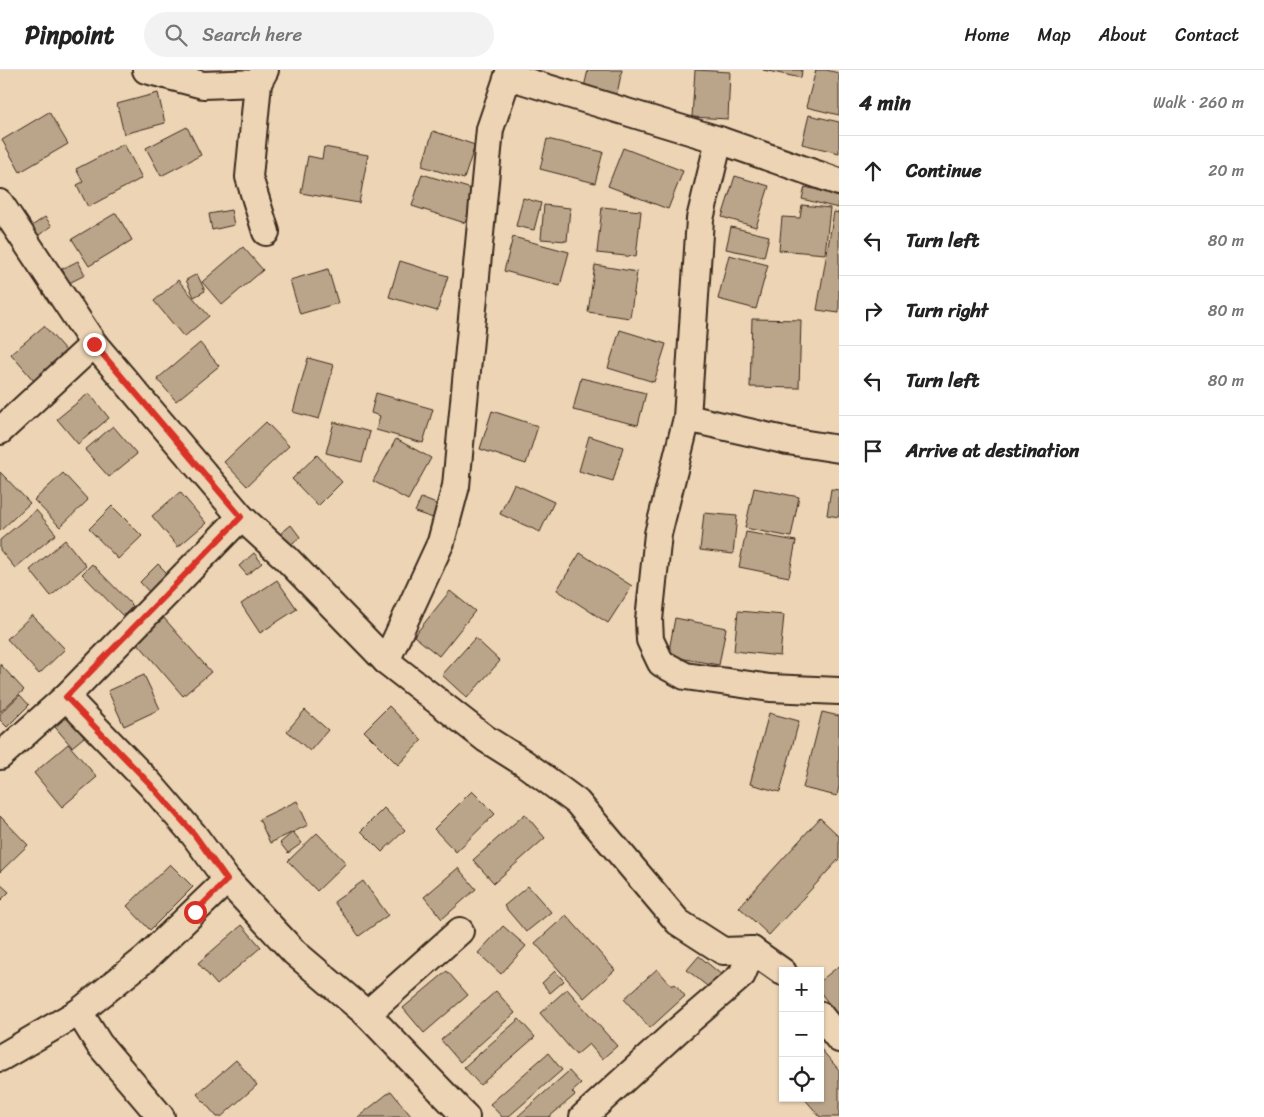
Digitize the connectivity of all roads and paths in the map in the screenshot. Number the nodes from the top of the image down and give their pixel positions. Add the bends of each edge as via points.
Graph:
1 (146, 70) edge
2 (509, 73) edge
3 (261, 77) edge
4 (719, 140) junction
5 (839, 182) edge
6 (0, 203) edge
7 (266, 232) dead end
8 (94, 344) junction
9 (687, 418) junction
10 (0, 430) edge
11 (839, 449) edge
12 (241, 517) junction
13 (386, 661) junction
14 (839, 691) edge
15 (66, 697) junction
16 (0, 756) edge
17 (227, 880) junction
18 (460, 931) dead end
19 (752, 950) junction
20 (779, 969) edge
21 (79, 1012) junction
22 (367, 1014) junction
23 (824, 1020) edge
24 (839, 1039) edge
25 (0, 1058) edge
26 (161, 1117) edge
27 (466, 1117) edge
28 (583, 1117) edge

1 - 3 street via 202,85
2 - 4 street
2 - 13 street via 490,129 456,486 441,542
3 - 7 street via 250,177
4 - 5 street
4 - 9 street via 700,219
6 - 8 street
8 - 10 street
8 - 12 street
9 - 11 street
9 - 14 street via 657,544 649,620 650,640 661,663 686,676 770,688
12 - 13 street via 286,558
12 - 15 street
13 - 19 street via 480,734 577,802 678,922 724,952
15 - 16 street
15 - 17 street via 194,834
17 - 21 street via 145,959
17 - 22 street via 294,952
18 - 22 street
19 - 20 street
19 - 28 street via 742,975
21 - 25 street
21 - 26 street via 99,1044
22 - 27 street
23 - 24 street

